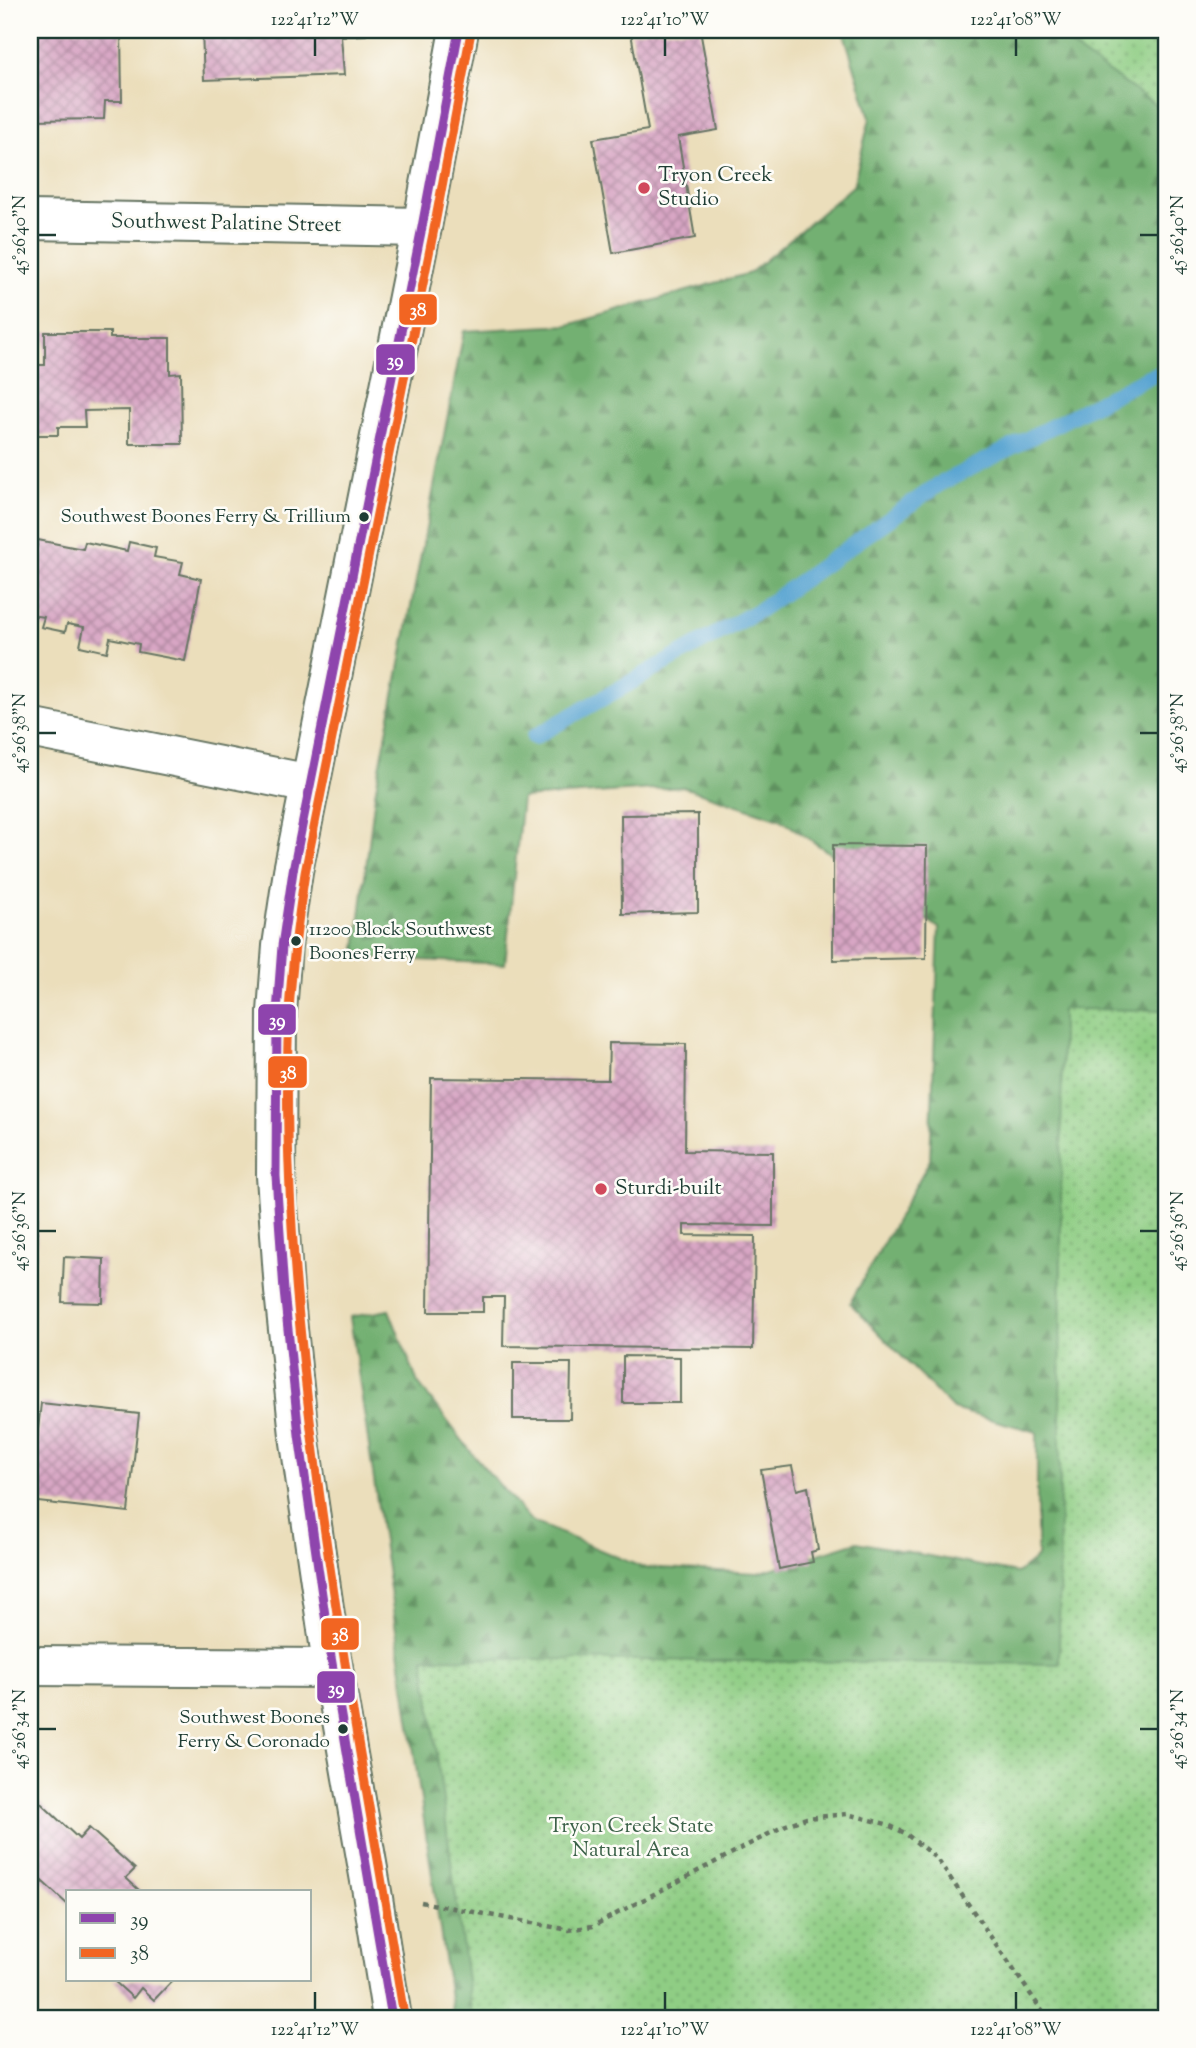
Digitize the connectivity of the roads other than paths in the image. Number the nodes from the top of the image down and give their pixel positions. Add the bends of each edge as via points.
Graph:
1 (459, 30) edge
2 (30, 220) edge
3 (422, 228) junction
4 (30, 728) edge
5 (310, 784) junction
6 (30, 1666) edge
7 (333, 1668) junction
8 (392, 2018) edge

1 - 3 main road
2 - 3 main road, Southwest Palatine Street
3 - 5 main road
4 - 5 main road
5 - 7 main road via 282,946 275,1176 299,1435
6 - 7 main road
7 - 8 main road

